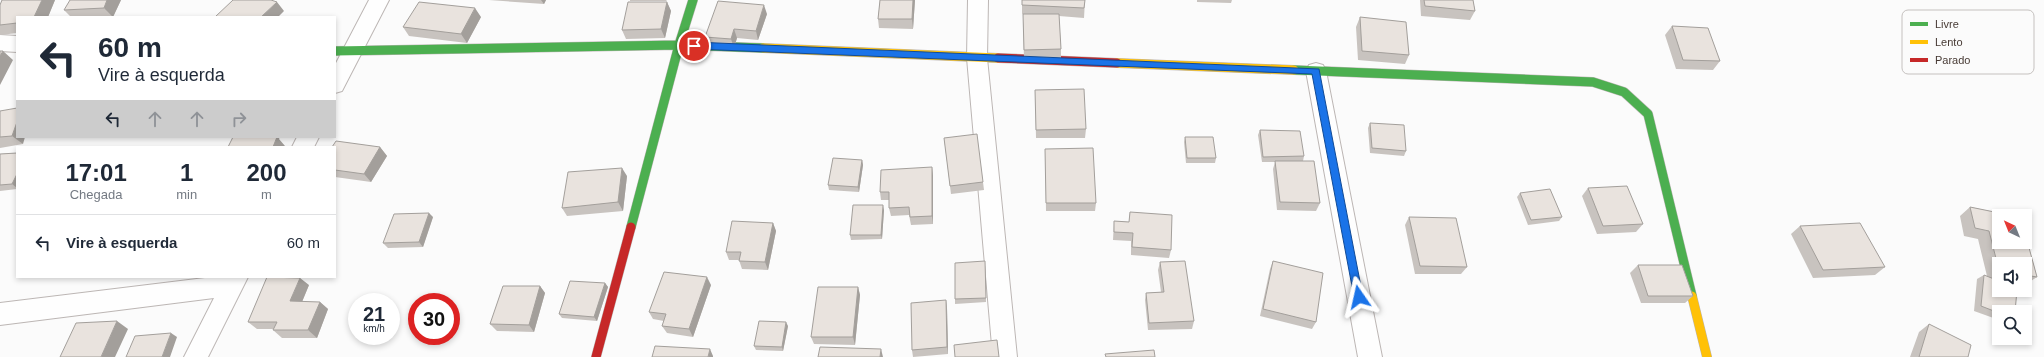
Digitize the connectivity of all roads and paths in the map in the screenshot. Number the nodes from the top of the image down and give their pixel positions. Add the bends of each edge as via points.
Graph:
1 (379, 0) edge
2 (693, 0) edge
3 (978, 0) edge
4 (0, 43) edge
5 (16, 44) edge
6 (678, 45) junction
7 (343, 52) edge
8 (977, 58) junction
9 (1316, 71) junction
10 (336, 81) edge
11 (234, 281) edge
12 (0, 314) edge
13 (196, 357) edge
14 (596, 357) edge
15 (1005, 357) edge
16 (1370, 357) edge
17 (1707, 357) edge

1 - 7 street
2 - 6 street
3 - 8 street
4 - 5 street
6 - 7 street
6 - 8 street
6 - 14 street
7 - 10 street
8 - 9 street
8 - 15 street
9 - 16 street
9 - 17 street via 1593,82 1630,94 1648,114
11 - 12 street
11 - 13 street

